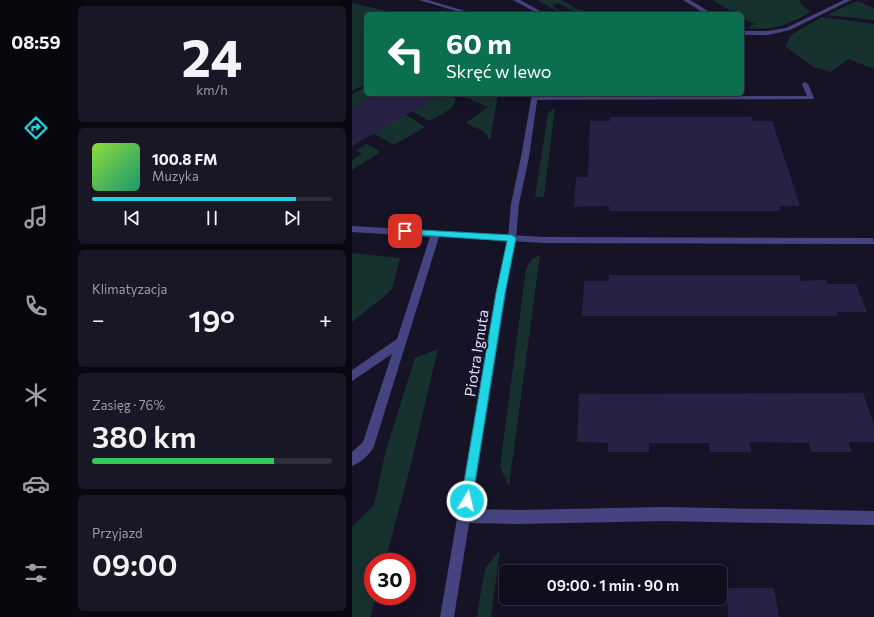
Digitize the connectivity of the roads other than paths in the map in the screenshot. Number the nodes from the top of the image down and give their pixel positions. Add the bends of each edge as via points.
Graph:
1 (422, 0) edge
2 (516, 0) edge
3 (686, 0) edge
4 (848, 0) edge
5 (465, 12) edge
6 (538, 12) edge
7 (707, 12) edge
8 (744, 33) edge
9 (805, 84) dead end
10 (535, 96) edge
11 (352, 228) edge
12 (436, 234) junction
13 (512, 238) junction
14 (873, 241) edge
15 (401, 342) junction
16 (352, 376) edge
17 (352, 460) edge
18 (464, 516) junction
19 (874, 518) edge
20 (447, 617) edge

1 - 5 street
2 - 6 street
3 - 7 street
4 - 8 street via 788,29 768,33
9 - 10 street via 811,98
10 - 13 street, Piotra Ignuta via 515,204
11 - 12 street
12 - 13 street
12 - 15 street
13 - 14 street
13 - 18 street, Piotra Ignuta
15 - 16 street
15 - 17 street via 368,446
18 - 19 street via 664,514
18 - 20 street, Piotra Ignuta

